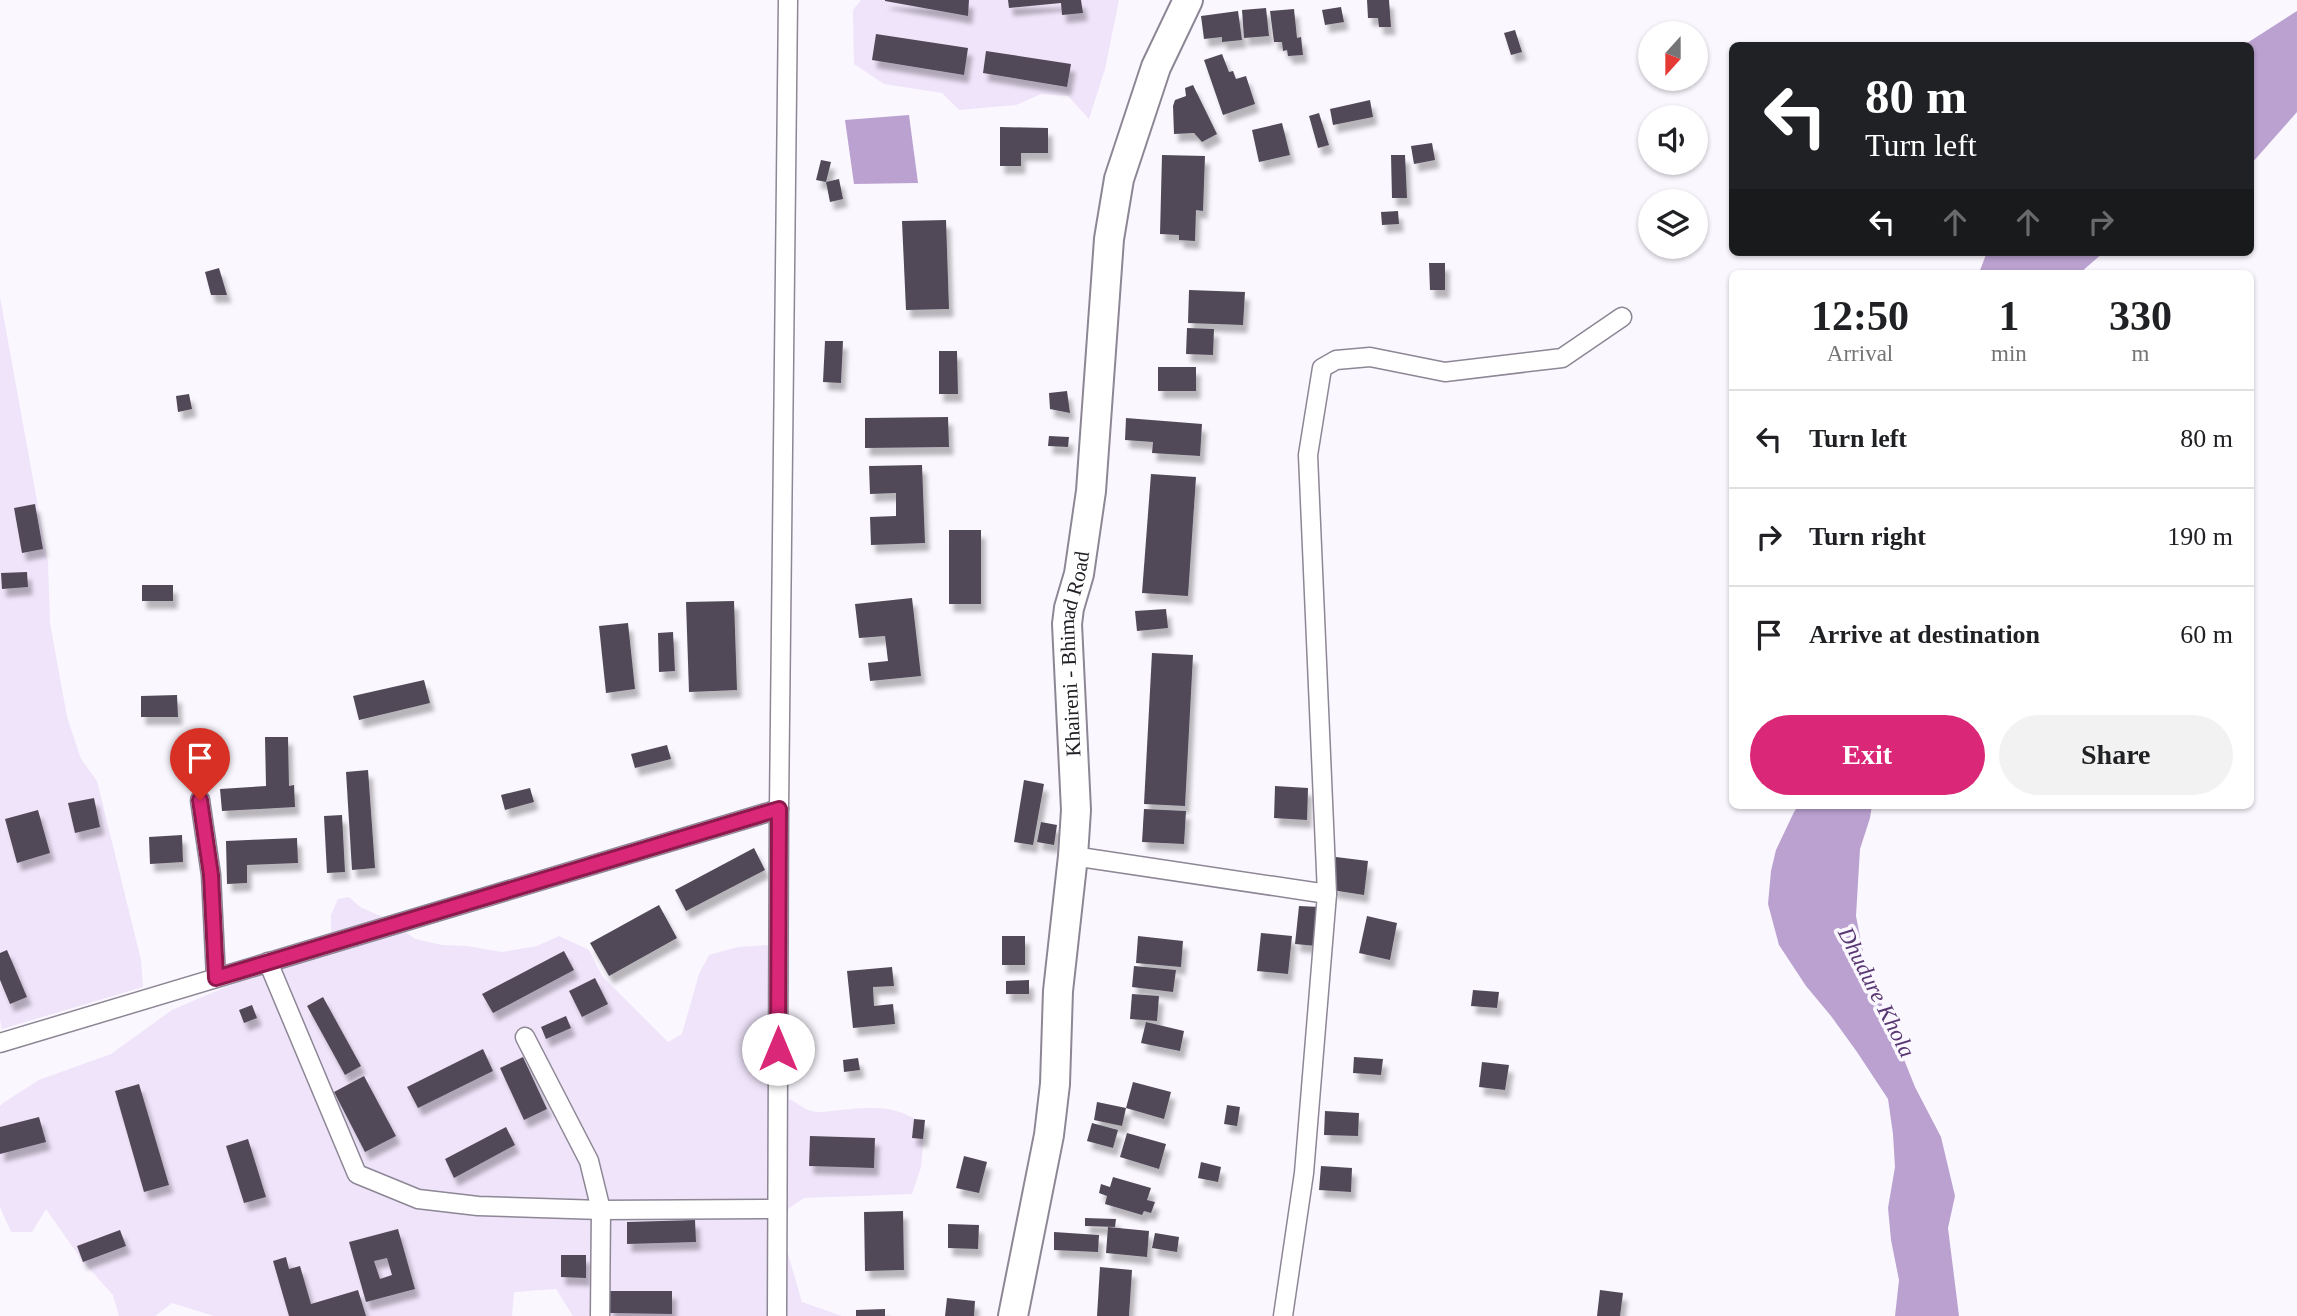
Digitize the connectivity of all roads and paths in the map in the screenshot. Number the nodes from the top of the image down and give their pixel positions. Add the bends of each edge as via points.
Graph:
1 (788, 0) edge
2 (1188, 0) edge
3 (1622, 317) dead end
4 (200, 800) dead end
5 (779, 809) junction
6 (1073, 856) junction
7 (1327, 894) junction
8 (268, 962) junction
9 (216, 978) junction
10 (526, 1037) dead end
11 (0, 1043) edge
12 (777, 1209) junction
13 (601, 1210) junction
14 (600, 1316) edge
15 (777, 1316) edge
16 (1013, 1316) edge
17 (1283, 1316) edge

1 - 5 street
2 - 6 main road, Khaireni - Bhimad Road via 1156,67 1130,141 1110,239 1091,491 1067,624 1076,810
3 - 7 street via 1562,358 1445,372 1370,357 1336,360 1322,368 1308,455
4 - 9 street via 211,875
5 - 8 street
5 - 12 street
6 - 7 street
6 - 16 main road, Khaireni - Bhimad Road via 1058,990 1053,1114
7 - 17 street via 1304,1173
8 - 9 street
8 - 13 street via 358,1174 418,1199
9 - 11 street
10 - 13 street via 589,1161
12 - 13 street
12 - 15 street
13 - 14 street

